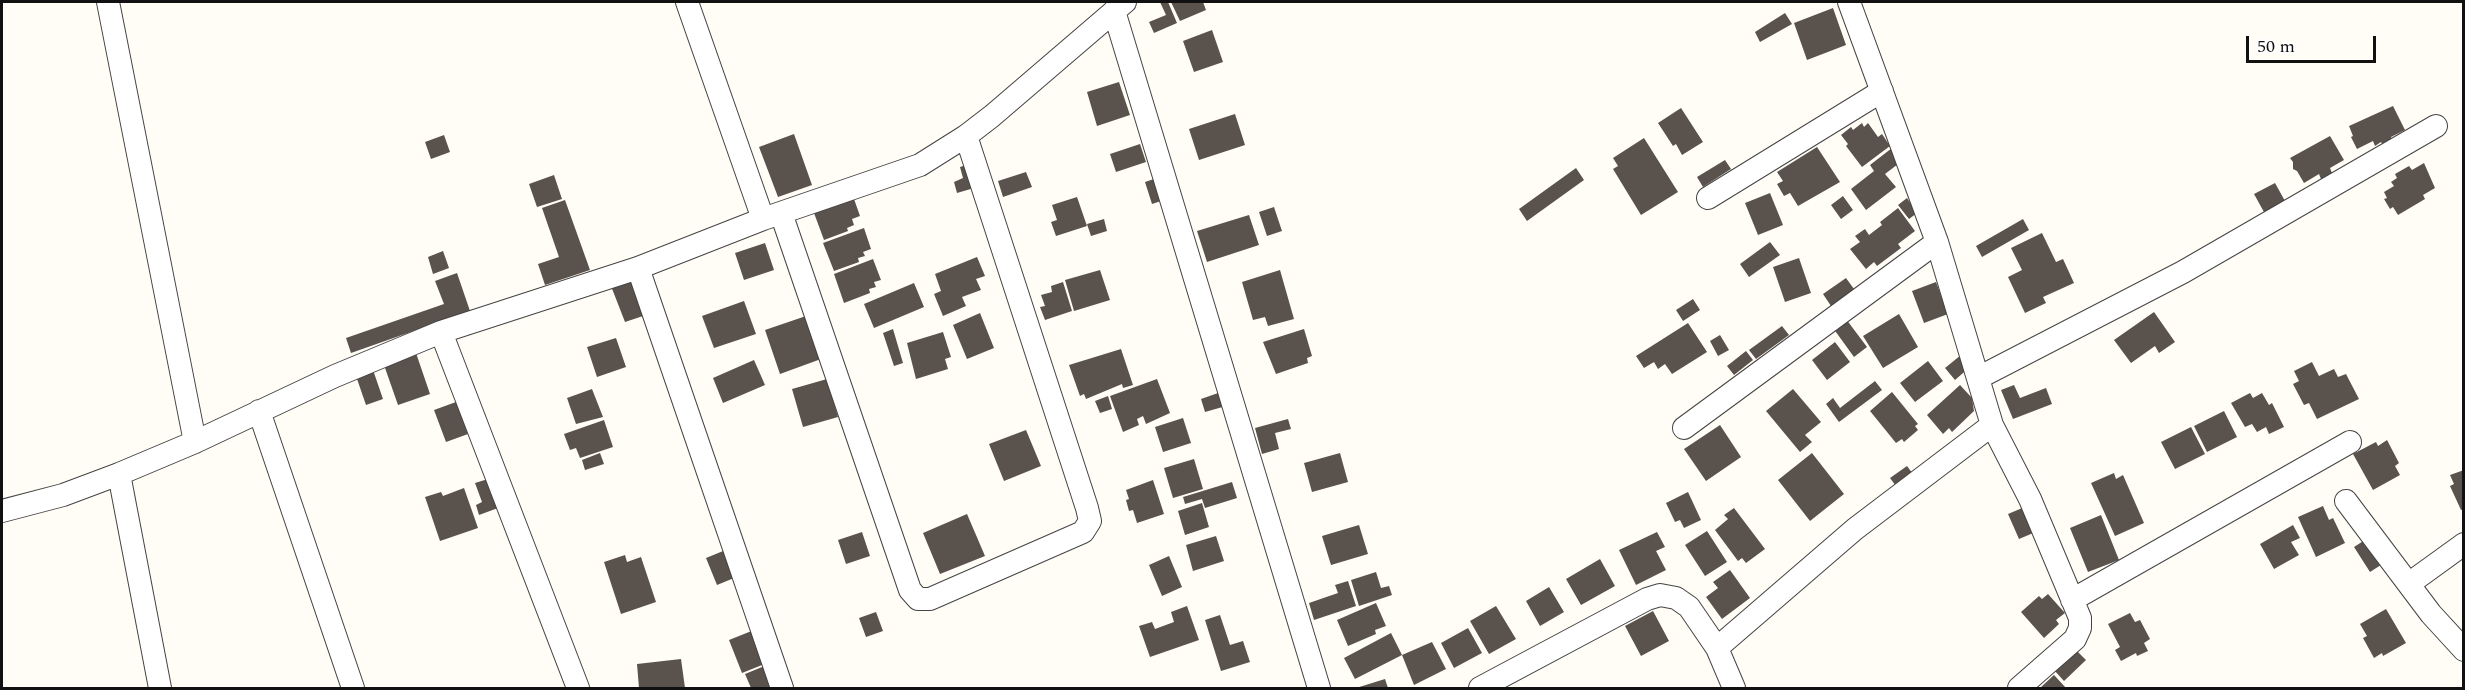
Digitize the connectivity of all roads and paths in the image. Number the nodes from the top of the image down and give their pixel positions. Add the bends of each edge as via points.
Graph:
1 (108, 2) edge
2 (687, 2) edge
3 (1849, 2) edge
4 (1119, 7) edge
5 (1882, 91) junction
6 (2436, 126) dead end
7 (966, 136) junction
8 (1708, 198) dead end
9 (772, 216) junction
10 (1937, 242) junction
11 (638, 268) junction
12 (441, 332) junction
13 (1978, 378) junction
14 (259, 411) junction
15 (1992, 425) junction
16 (1684, 428) dead end
17 (195, 442) junction
18 (2350, 442) dead end
19 (119, 474) junction
20 (2346, 501) dead end
21 (2, 511) edge
22 (2463, 544) edge
23 (2410, 583) junction
24 (2072, 600) junction
25 (1717, 648) junction
26 (2463, 650) edge
27 (160, 688) edge
28 (353, 688) edge
29 (578, 688) edge
30 (782, 688) edge
31 (1319, 688) edge
32 (1480, 688) edge
33 (1734, 688) edge
34 (2019, 688) edge

1 - 17 street
2 - 9 street
3 - 5 street
4 - 7 street
4 - 31 street
5 - 8 street
5 - 10 street
6 - 13 street via 2182,272
7 - 9 street via 920,165
7 - 9 street via 1090,521 1083,532 930,600 918,599 910,590
9 - 11 street
10 - 13 street
10 - 16 street
11 - 12 street
11 - 30 street
12 - 14 street
12 - 29 street
13 - 15 street
14 - 17 street
14 - 28 street
15 - 24 street via 2030,500
15 - 25 street via 1855,529
17 - 19 street
18 - 24 street
19 - 21 street via 63,495
19 - 27 street
20 - 23 street
22 - 23 street
23 - 26 street
24 - 34 street via 2080,618 2075,639
25 - 32 street via 1689,607 1676,598 1660,595
25 - 33 street

